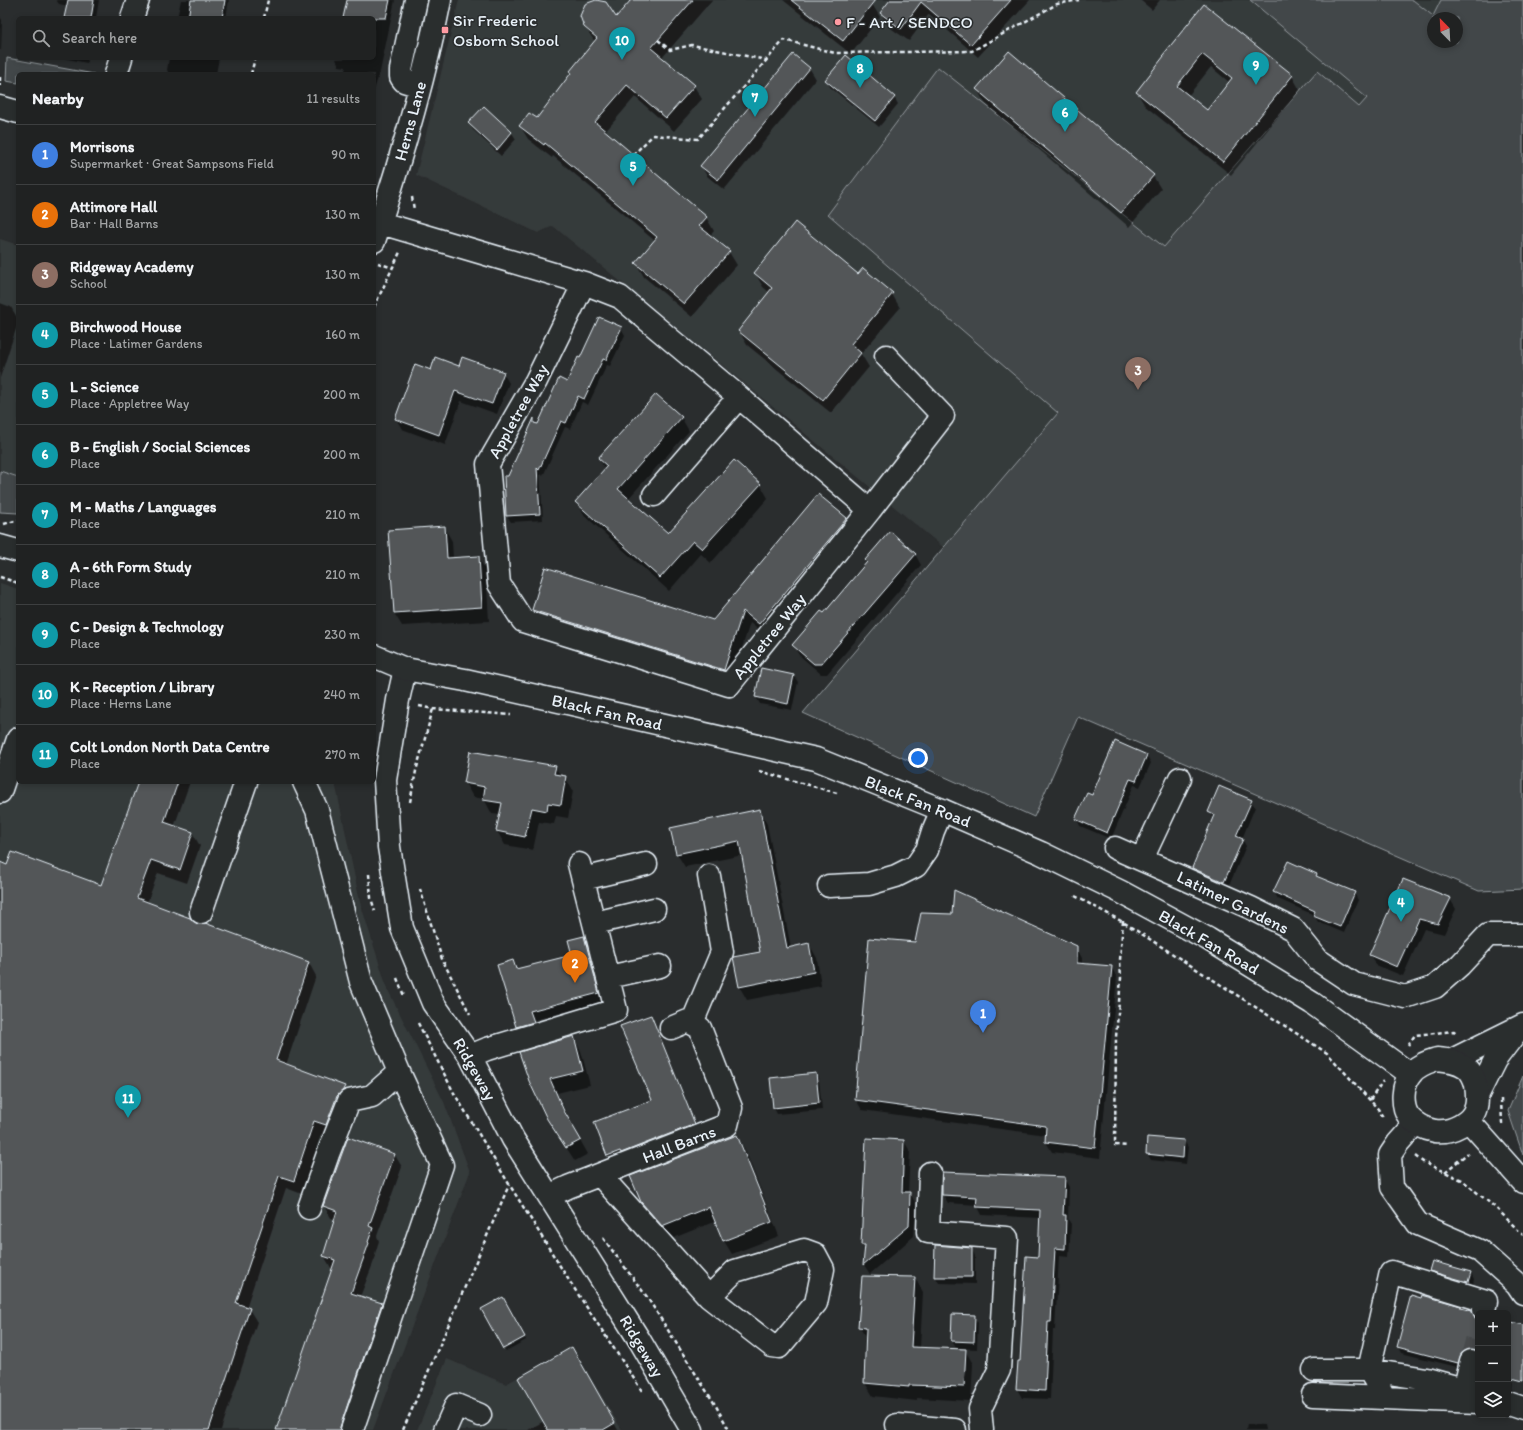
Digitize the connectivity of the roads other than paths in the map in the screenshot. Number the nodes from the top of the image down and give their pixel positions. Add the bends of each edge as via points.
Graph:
1 (138, 0) edge
2 (416, 0) edge
3 (440, 0) edge
4 (133, 16) edge
5 (120, 60) edge
6 (117, 72) edge
7 (420, 86) junction
8 (376, 228) edge
9 (584, 283) junction
10 (886, 356) dead end
11 (739, 397) junction
12 (654, 495) dead end
13 (870, 510) junction
14 (0, 546) edge
15 (16, 550) edge
16 (376, 657) edge
17 (405, 669) junction
18 (16, 745) edge
19 (1180, 778) dead end
20 (245, 784) edge
21 (305, 784) edge
22 (0, 792) edge
23 (942, 810) junction
24 (1115, 848) dead end
25 (1142, 859) junction
26 (646, 864) dead end
27 (709, 876) dead end
28 (830, 886) dead end
29 (654, 909) dead end
30 (201, 912) dead end
31 (595, 924) junction
32 (1523, 935) edge
33 (660, 966) dead end
34 (611, 987) junction
35 (692, 1023) junction
36 (1521, 1027) edge
37 (671, 1028) dead end
38 (470, 1056) junction
39 (1452, 1060) junction
40 (399, 1072) junction
41 (1410, 1074) junction
42 (1478, 1094) junction
43 (1468, 1120) junction
44 (1415, 1124) junction
45 (930, 1173) dead end
46 (600, 1175) junction
47 (1523, 1182) edge
48 (549, 1196) junction
49 (309, 1208) dead end
50 (1523, 1293) edge
51 (709, 1297) junction
52 (1484, 1310) dead end
53 (1471, 1361) tunnel mouth
54 (1314, 1370) dead end
55 (1369, 1370) junction
56 (1475, 1395) edge
57 (1313, 1396) dead end
58 (1385, 1398) junction
59 (480, 1415) dead end
60 (897, 1425) dead end
61 (352, 1430) edge
62 (444, 1430) edge
63 (692, 1430) edge
64 (955, 1430) edge
65 (982, 1430) edge

1 - 4 street
2 - 7 street via 401,77 409,84
3 - 7 street, Herns Lane
5 - 6 street
7 - 8 street, Herns Lane via 397,171
8 - 9 street
9 - 11 street via 620,297
9 - 13 street, Appletree Way via 536,381 488,464 499,584 522,621 729,685
10 - 13 street via 944,416
11 - 12 street
11 - 13 street
14 - 15 street
16 - 17 street, Black Fan Road
17 - 23 street, Black Fan Road via 816,759
17 - 38 street, Ridgeway via 385,780 389,847 402,928 433,1003
18 - 22 street
19 - 25 street
20 - 30 street
21 - 40 street via 317,810 361,982
23 - 28 street via 927,850 916,866 896,876 869,884
23 - 41 street, Black Fan Road via 1041,853 1208,939 1312,1003
24 - 25 street, Latimer Gardens
25 - 32 street, Latimer Gardens via 1293,929 1318,960 1354,984 1405,996 1435,987 1488,935
26 - 31 street via 581,871
27 - 35 street via 722,952
29 - 31 street
31 - 34 street
33 - 34 street
34 - 38 street via 616,1009 614,1011
35 - 37 street via 688,1021
35 - 46 street, Hall Barns via 700,1028 731,1108 727,1125
36 - 39 street
36 - 42 street via 1494,1060
38 - 48 street, Ridgeway via 513,1139
39 - 41 street via 1437,1059 1422,1064
39 - 42 street via 1467,1068 1474,1078
40 - 49 street via 372,1096 349,1101
40 - 61 street via 442,1165
41 - 44 street via 1405,1086 1404,1100 1407,1114
42 - 43 street via 1476,1107
43 - 44 street via 1456,1128 1441,1132
43 - 47 street
44 - 50 street via 1390,1155 1392,1187 1418,1224 1480,1251 1517,1284
45 - 65 street via 928,1232 1007,1238 998,1370 980,1409
46 - 48 street, Hall Barns
46 - 51 street
48 - 63 street, Ridgeway via 640,1341
51 - 51 street via 772,1346 779,1347 816,1303 823,1269 815,1254 804,1250 735,1271
52 - 55 street via 1486,1301 1391,1272
53 - 56 street via 1466,1383
54 - 55 street
55 - 56 street via 1427,1379
55 - 58 street
56 - 58 street
57 - 58 street
59 - 62 street via 456,1405
60 - 64 street

